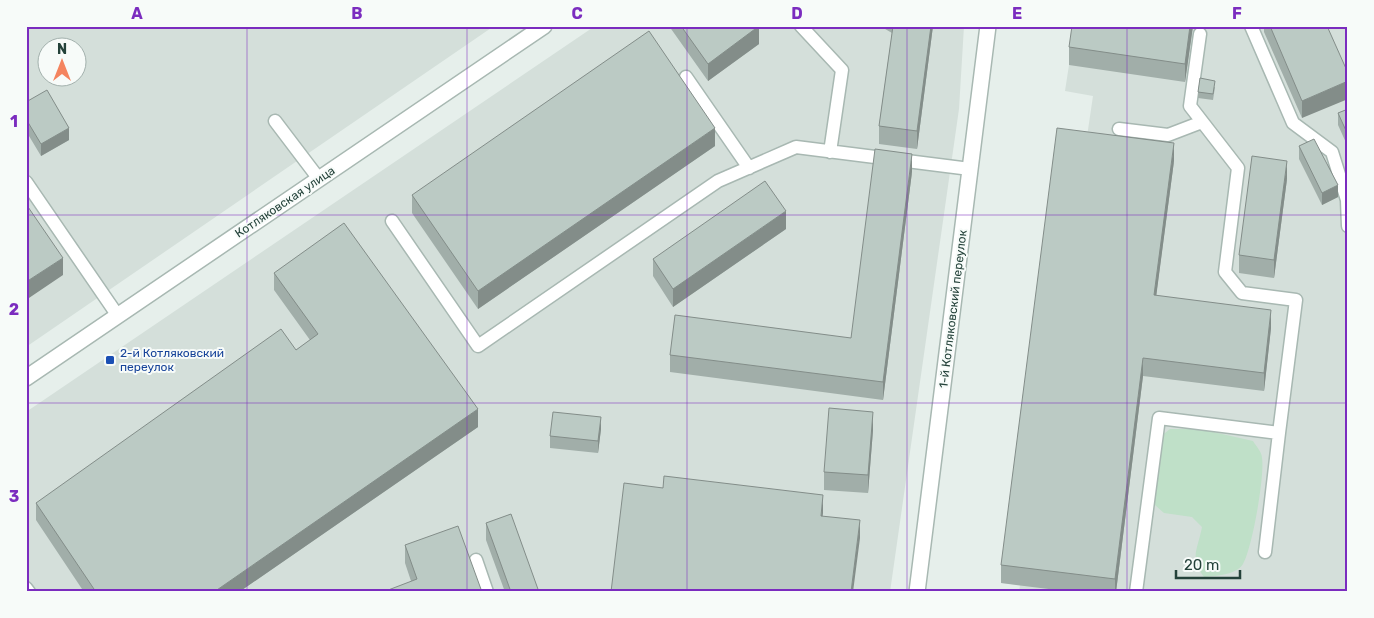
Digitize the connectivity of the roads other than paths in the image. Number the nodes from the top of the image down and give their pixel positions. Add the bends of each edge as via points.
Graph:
1 (544, 26) edge
2 (801, 26) edge
3 (1251, 26) edge
4 (987, 28) edge
5 (1200, 34) dead end
6 (686, 77) dead end
7 (275, 121) dead end
8 (1202, 122) junction
9 (1119, 129) dead end
10 (830, 152) junction
11 (749, 168) junction
12 (970, 170) junction
13 (319, 179) junction
14 (26, 182) edge
15 (392, 221) dead end
16 (1348, 226) edge
17 (118, 316) junction
18 (26, 378) edge
19 (1279, 434) junction
20 (1265, 552) dead end
21 (476, 560) dead end
22 (26, 588) edge
23 (29, 592) edge
24 (487, 592) edge
25 (918, 592) edge
26 (1136, 592) edge

1 - 13 street, Котляковская улица
2 - 10 lane via 842,70
3 - 16 lane via 1293,123 1332,152 1347,200
4 - 12 street, 1-й Котляковский переулок
5 - 8 lane via 1190,106
6 - 11 lane
7 - 13 lane
8 - 9 lane via 1168,135
8 - 19 lane via 1238,168 1225,272 1242,293 1296,300
10 - 11 lane via 796,147
10 - 12 lane
11 - 15 lane via 718,180 478,346
12 - 25 street, 1-й Котляковский переулок
13 - 17 street, Котляковская улица
14 - 17 lane
17 - 18 street, Котляковская улица
19 - 20 lane
19 - 26 lane via 1158,418
21 - 24 lane
22 - 23 lane

